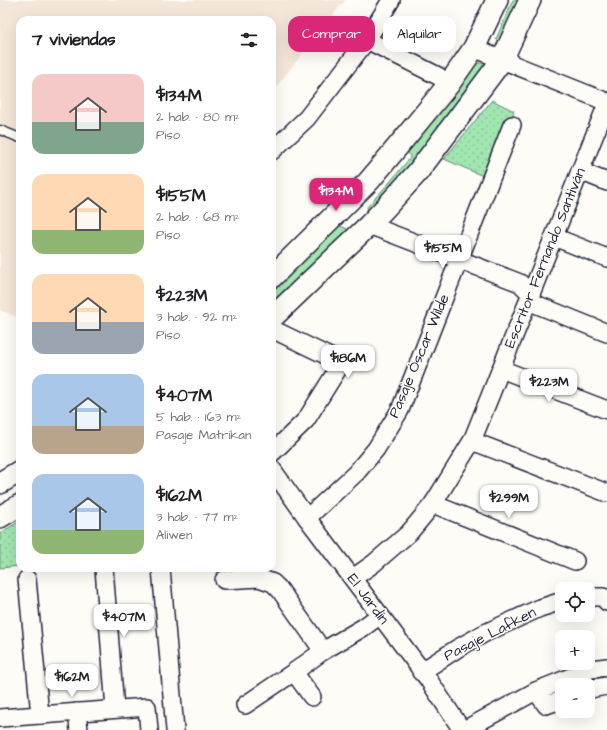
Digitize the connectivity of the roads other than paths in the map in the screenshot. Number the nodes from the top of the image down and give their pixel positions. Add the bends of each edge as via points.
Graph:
1 (390, 0) edge
2 (497, 0) edge
3 (530, 0) edge
4 (375, 26) edge
5 (375, 44) edge
6 (474, 48) junction
7 (358, 52) edge
8 (502, 60) junction
9 (449, 84) junction
10 (607, 103) edge
11 (512, 125) dead end
12 (0, 130) edge
13 (16, 136) edge
14 (276, 147) edge
15 (580, 171) junction
16 (369, 181) junction
17 (607, 182) edge
18 (369, 225) junction
19 (554, 237) junction
20 (607, 258) edge
21 (459, 260) junction
22 (276, 273) edge
23 (530, 297) junction
24 (276, 314) edge
25 (276, 331) edge
26 (607, 333) edge
27 (501, 368) junction
28 (607, 410) edge
29 (472, 441) junction
30 (276, 449) edge
31 (16, 473) edge
32 (276, 475) edge
33 (0, 483) edge
34 (607, 493) edge
35 (433, 504) junction
36 (16, 507) edge
37 (0, 517) edge
38 (307, 518) junction
39 (575, 561) dead end
40 (104, 572) edge
41 (161, 572) edge
42 (353, 578) junction
43 (27, 579) dead end
44 (224, 580) dead end
45 (595, 597) edge
46 (607, 602) edge
47 (555, 603) edge
48 (380, 615) junction
49 (323, 651) junction
50 (607, 667) edge
51 (294, 672) junction
52 (422, 672) junction
53 (607, 686) edge
54 (595, 688) edge
55 (536, 691) junction
56 (312, 697) dead end
57 (555, 702) edge
58 (245, 705) dead end
59 (115, 709) junction
60 (77, 712) junction
61 (40, 715) junction
62 (4, 722) edge
63 (78, 730) edge
64 (149, 730) edge
65 (175, 730) edge
66 (463, 730) edge

1 - 4 street
2 - 6 street
3 - 8 street
5 - 9 street
6 - 8 street
6 - 9 street
7 - 14 street via 307,118
8 - 10 street
8 - 18 street via 417,173
9 - 16 street
10 - 15 street, Escritor Fernando Santiván
11 - 21 street, Pasaje Óscar Wilde
12 - 13 lane
15 - 17 street
15 - 19 street, Escritor Fernando Santiván
16 - 18 street via 352,215
16 - 22 street
18 - 21 street
18 - 24 street
19 - 20 street
19 - 23 street, Escritor Fernando Santiván
21 - 23 street via 520,283
21 - 38 street, Pasaje Óscar Wilde via 400,410 376,449 356,472
23 - 26 street
23 - 27 street, Escritor Fernando Santiván
25 - 30 street via 336,360 339,367 306,420
27 - 28 street
27 - 29 street, Escritor Fernando Santiván
29 - 34 street
29 - 35 street, Escritor Fernando Santiván
31 - 33 street
32 - 38 street, El Jardín
35 - 39 street
35 - 42 street, Escritor Fernando Santiván via 409,533
36 - 37 street
38 - 42 street, El Jardín
40 - 59 street
41 - 65 street
42 - 48 street, El Jardín
43 - 61 street
44 - 49 street via 259,578 273,583
45 - 46 street via 603,597
47 - 52 street, Pasaje Lafken via 486,633
48 - 49 street
48 - 52 street, El Jardín
49 - 51 street
50 - 55 street via 591,669
51 - 56 street
51 - 58 street
52 - 66 street, El Jardín
53 - 54 street
55 - 57 street via 546,705
55 - 66 street
59 - 60 street
59 - 64 street via 147,707
60 - 61 street
60 - 63 street
61 - 62 street

